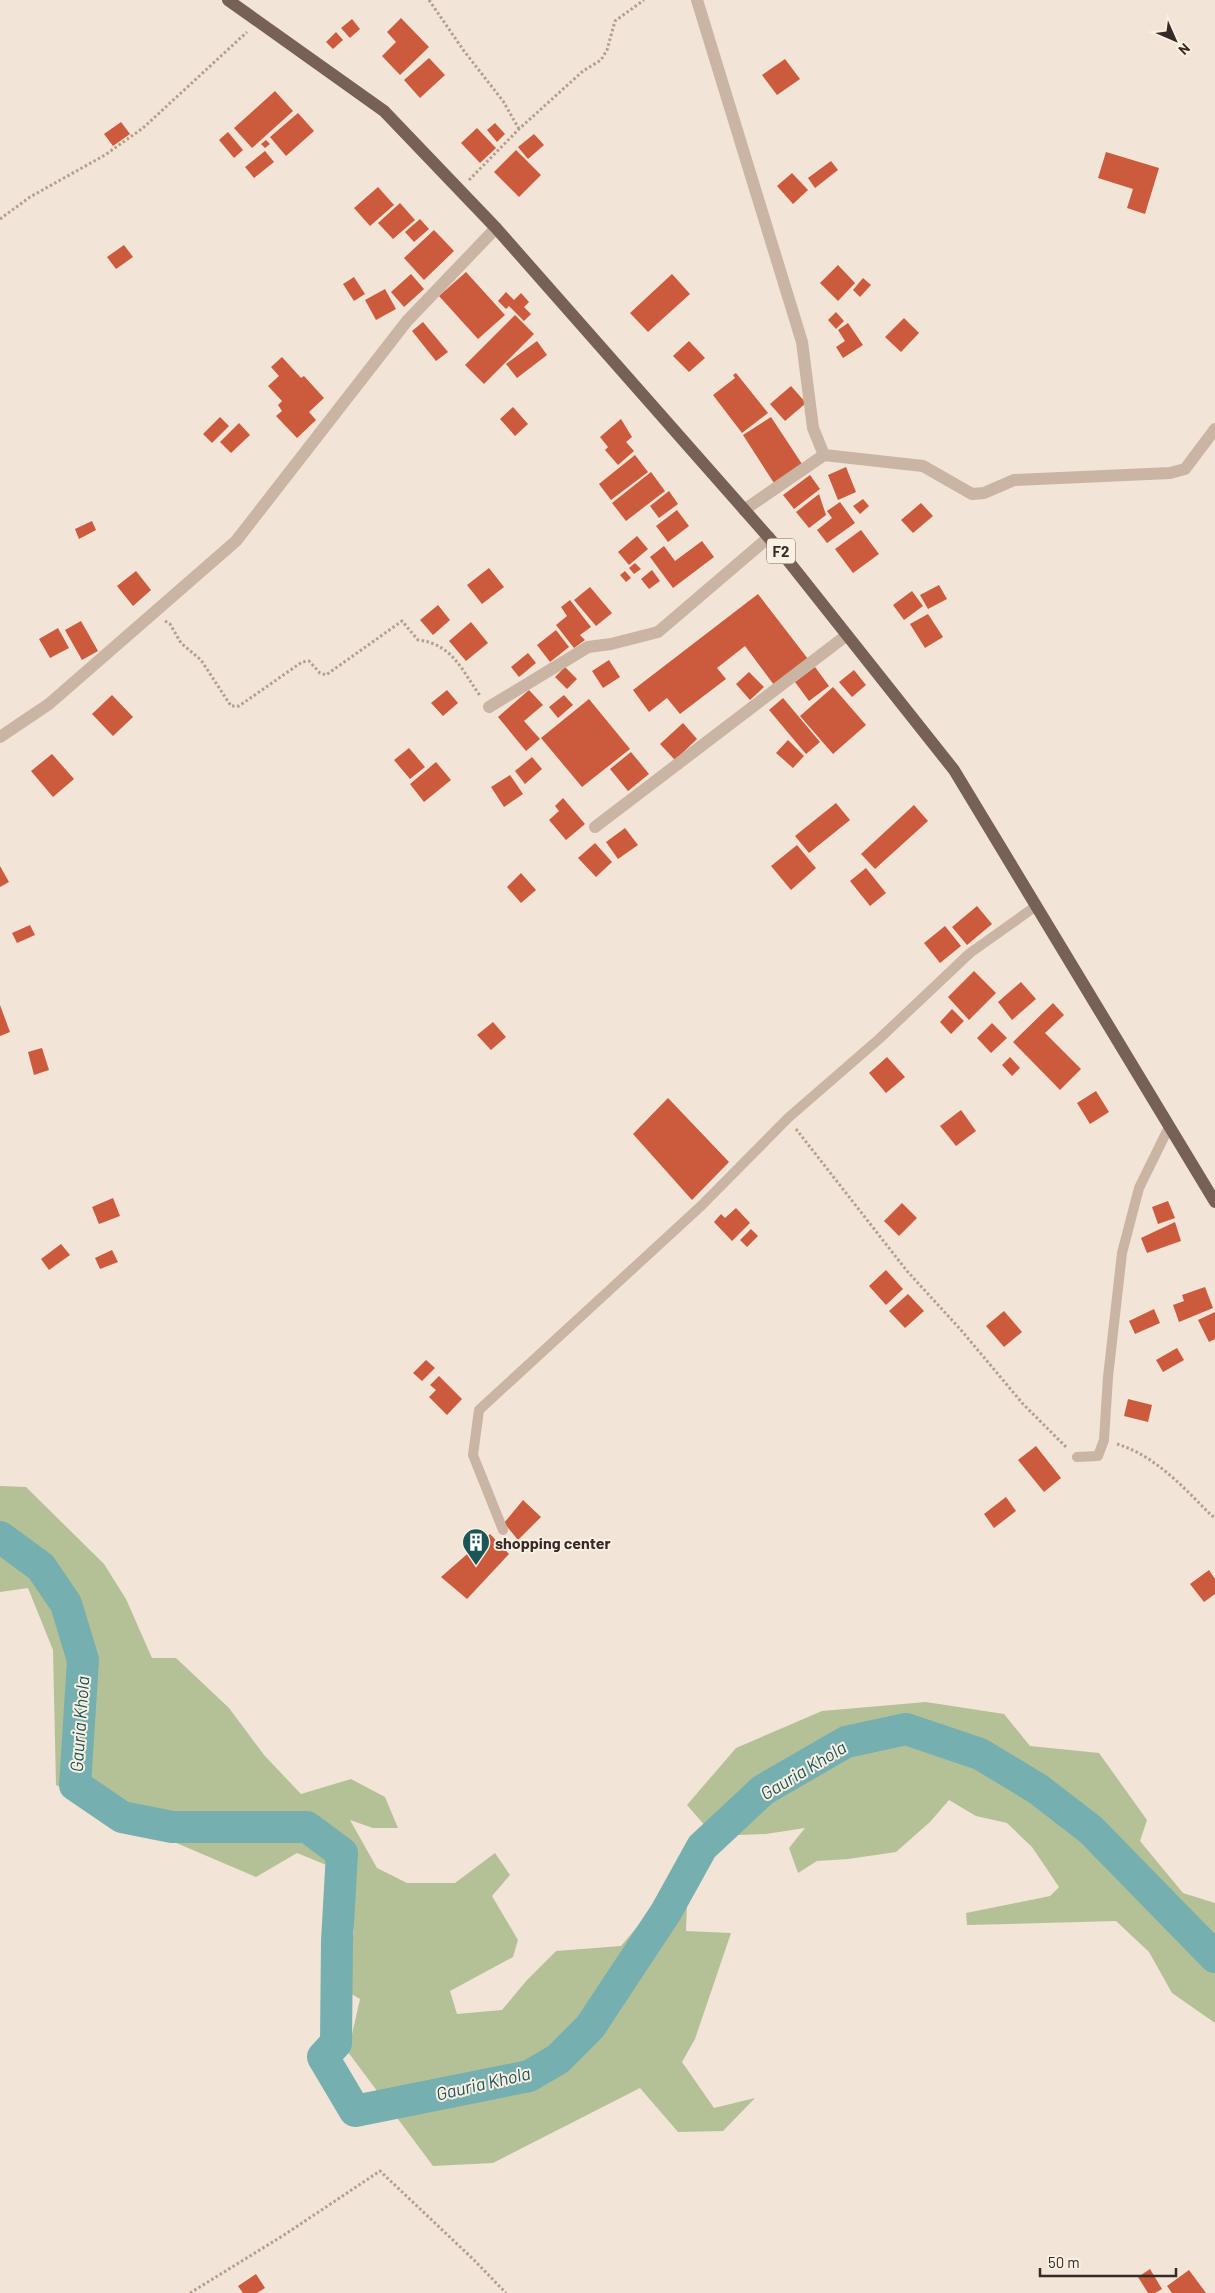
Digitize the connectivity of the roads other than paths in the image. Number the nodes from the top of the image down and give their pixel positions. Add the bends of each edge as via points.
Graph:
1 (228, 0) edge
2 (697, 0) edge
3 (496, 228) junction
4 (1215, 429) edge
5 (824, 455) junction
6 (744, 510) junction
7 (769, 537) junction
8 (847, 635) junction
9 (489, 707) road end
10 (0, 737) edge
11 (595, 827) dead end
12 (1036, 906) junction
13 (1169, 1127) junction
14 (1215, 1202) edge
15 (1077, 1457) road end
16 (503, 1530) dead end

1 - 3 main road, F2 via 384,111
2 - 5 street via 802,342 813,428
3 - 6 main road, F2
3 - 10 street via 407,321 236,541 49,704
4 - 5 street via 1185,469 1170,473 1014,480 984,493 972,494 923,466
5 - 6 street
6 - 7 main road, F2
7 - 8 main road, F2
7 - 9 street via 658,632 611,644 588,646
8 - 11 street
8 - 12 main road, F2 via 954,770
12 - 13 main road, F2
12 - 16 lane via 970,953 879,1039 788,1118 701,1206 479,1410 474,1455
13 - 14 main road, F2
13 - 15 lane via 1139,1188 1122,1253 1104,1440 1098,1456

